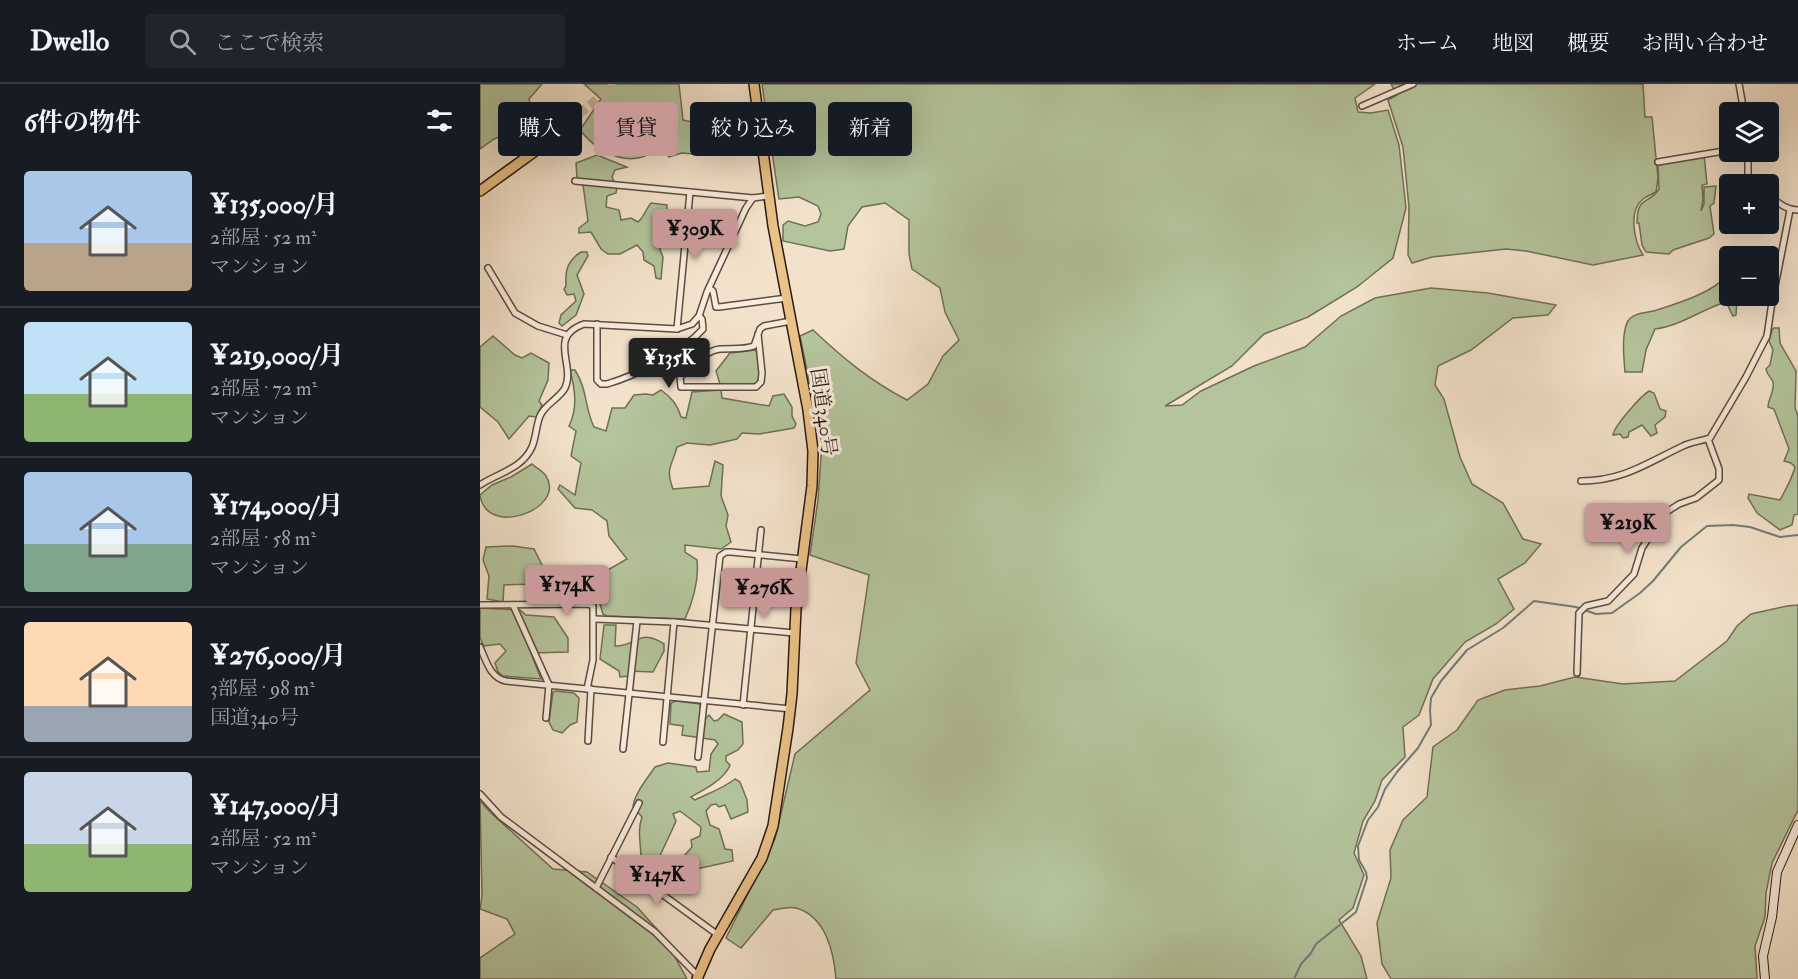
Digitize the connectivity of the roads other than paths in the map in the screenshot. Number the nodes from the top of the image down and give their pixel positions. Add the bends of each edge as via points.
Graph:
1 (754, 84) edge
2 (1413, 84) edge
3 (1739, 84) edge
4 (1742, 102) edge
5 (1362, 106) dead end
6 (1719, 152) edge
7 (530, 156) tunnel mouth
8 (1658, 162) dead end
9 (575, 181) dead end
10 (480, 191) edge
11 (690, 192) junction
12 (768, 196) junction
13 (753, 198) junction
14 (1779, 202) edge
15 (1790, 210) junction
16 (1798, 210) edge
17 (488, 268) dead end
18 (709, 288) junction
19 (787, 298) junction
20 (699, 316) junction
21 (791, 321) junction
22 (597, 324) junction
23 (677, 328) junction
24 (758, 334) junction
25 (567, 335) junction
26 (1707, 439) junction
27 (1581, 481) dead end
28 (480, 484) edge
29 (761, 530) dead end
30 (759, 555) junction
31 (802, 559) junction
32 (480, 605) edge
33 (513, 605) junction
34 (594, 619) junction
35 (637, 621) junction
36 (674, 622) junction
37 (713, 626) junction
38 (752, 630) junction
39 (794, 633) junction
40 (480, 647) edge
41 (1577, 673) dead end
42 (549, 685) junction
43 (589, 689) junction
44 (629, 693) junction
45 (668, 697) junction
46 (705, 700) junction
47 (743, 705) junction
48 (791, 709) junction
49 (546, 718) dead end
50 (588, 741) dead end
51 (663, 742) dead end
52 (623, 749) dead end
53 (698, 757) dead end
54 (480, 794) edge
55 (639, 803) dead end
56 (1798, 825) edge
57 (611, 857) junction
58 (596, 888) junction
59 (718, 935) junction
60 (698, 977) edge
61 (1765, 979) edge

1 - 12 highway, 国道340号
2 - 5 street
3 - 4 street
6 - 8 street
7 - 10 highway
9 - 11 street
11 - 13 street
11 - 23 street
12 - 13 street
12 - 19 highway, 国道340号
13 - 18 street
14 - 15 street
15 - 16 street
15 - 26 street via 1767,336
17 - 25 street via 515,314
18 - 19 street via 716,307
18 - 20 street
19 - 21 highway, 国道340号
20 - 22 street via 703,329 687,344 607,384 597,380
20 - 23 street via 692,324
21 - 24 street via 764,326
21 - 31 highway, 国道340号 via 813,451
22 - 23 street
22 - 25 street via 584,324
24 - 24 street via 754,346 706,354 680,377 681,387 756,387 762,373
25 - 28 street via 566,387 540,416 532,447 514,468
26 - 27 street via 1682,446 1642,468 1612,478
26 - 41 street via 1719,469 1719,480 1696,498 1665,513 1642,548 1634,574 1608,601 1581,610
29 - 30 street
30 - 31 street
30 - 37 street via 720,555
30 - 38 street
31 - 39 highway, 国道340号
32 - 33 street
33 - 34 street via 588,604 593,606
33 - 42 street
34 - 35 street
34 - 43 street
35 - 36 street
35 - 44 street
36 - 37 street
36 - 45 street
37 - 38 street
37 - 46 street
38 - 39 street
38 - 47 street
39 - 48 highway, 国道340号
40 - 42 street via 498,679
42 - 43 street
42 - 49 street
43 - 44 street
43 - 50 street
44 - 45 street
44 - 52 street
45 - 46 street
45 - 51 street
46 - 47 street
46 - 53 street
47 - 48 street
48 - 59 highway, 国道340号 via 769,841
54 - 58 street via 501,817
55 - 57 street
56 - 61 main road via 1777,872 1763,956
57 - 58 street
57 - 59 street
58 - 60 street via 655,932
59 - 60 highway, 国道340号

